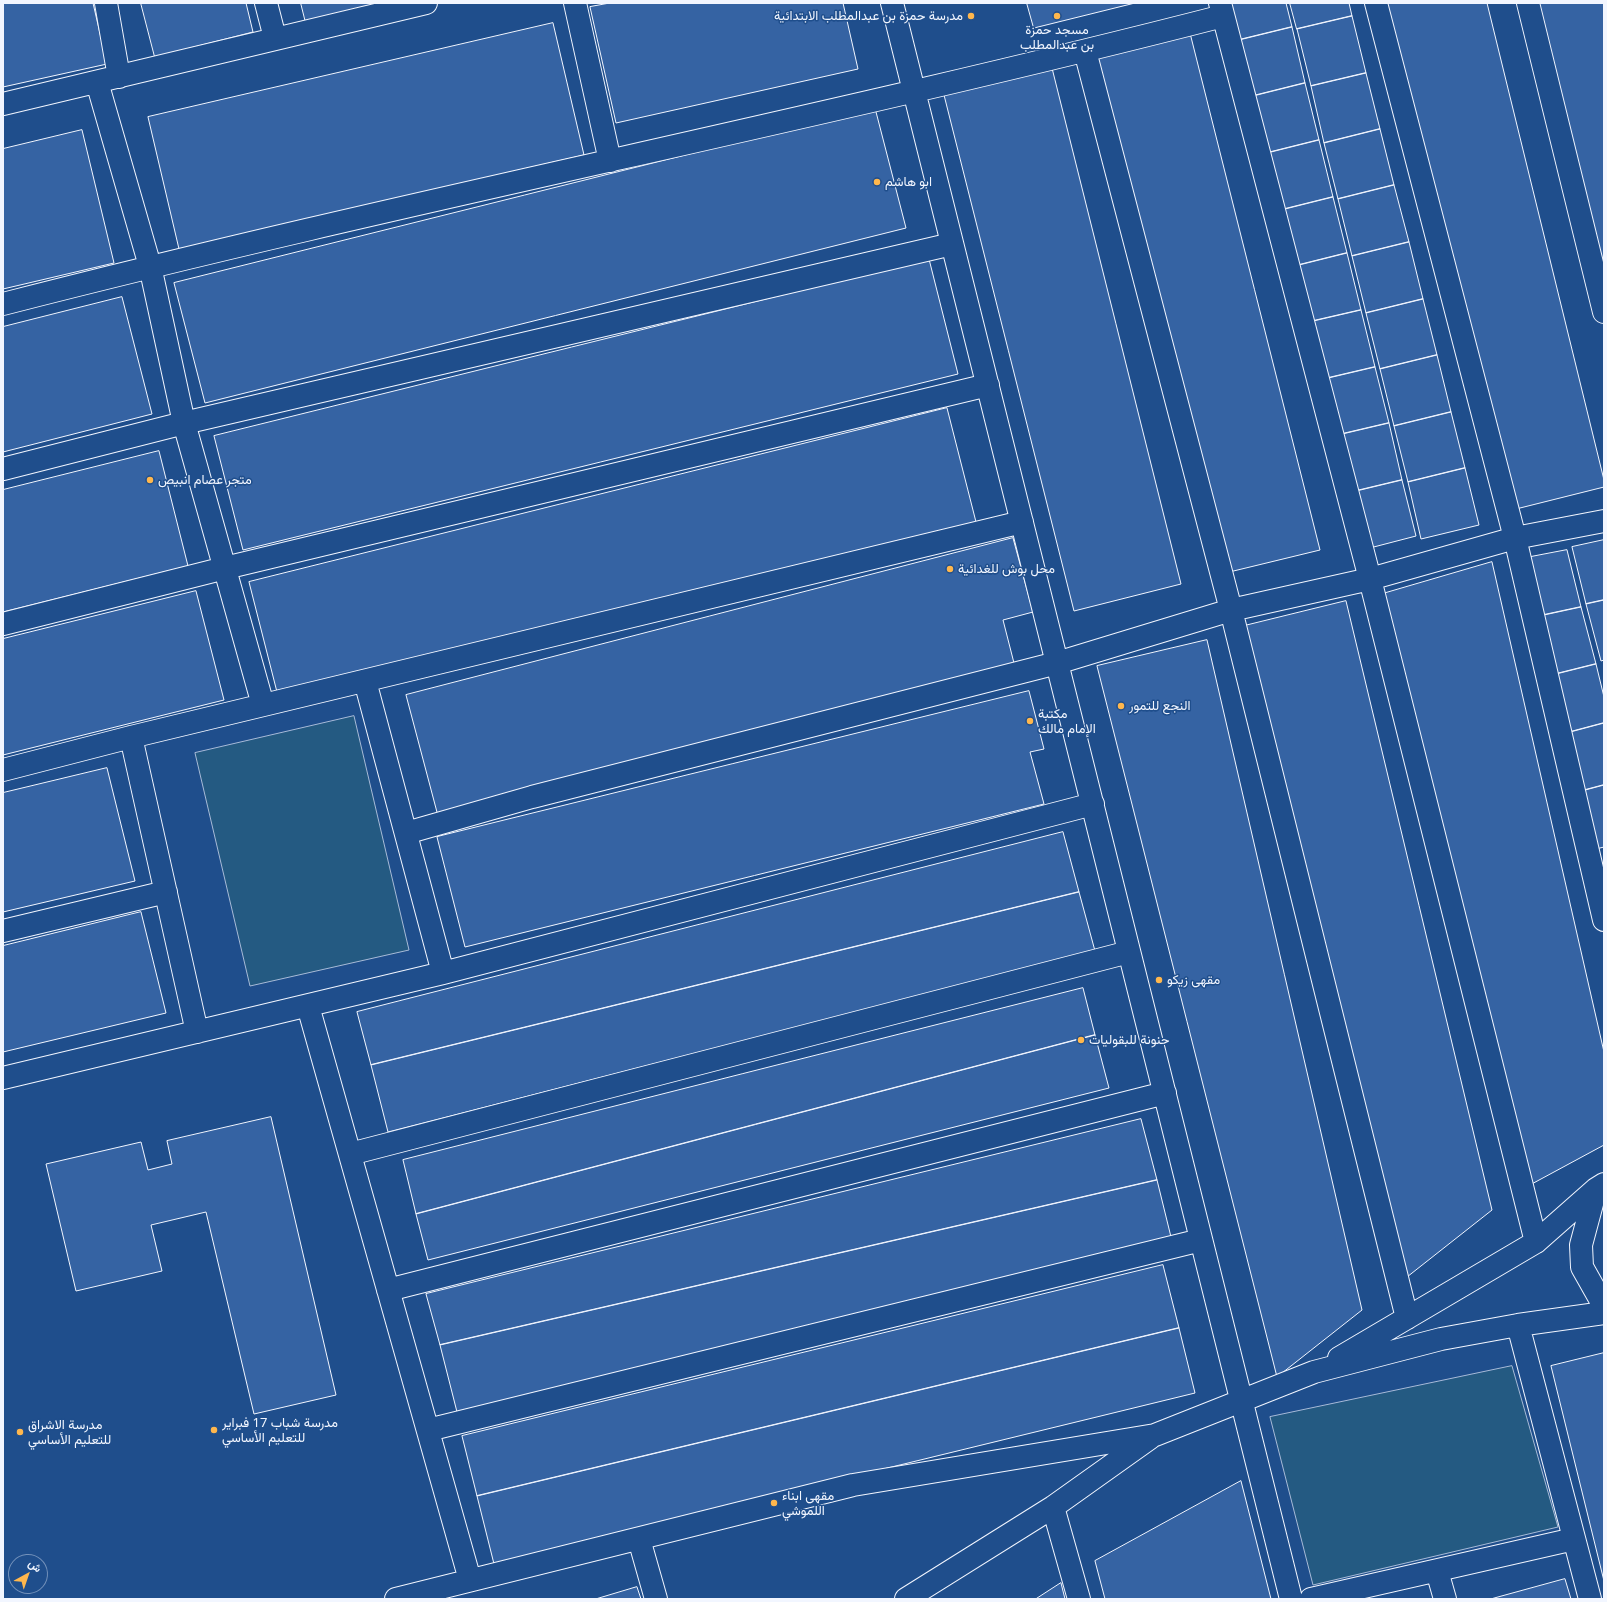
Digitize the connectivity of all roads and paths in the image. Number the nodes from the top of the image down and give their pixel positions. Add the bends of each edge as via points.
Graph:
1 (106, 3) edge
2 (266, 3) edge
3 (426, 3) edge
4 (575, 3) edge
5 (892, 3) edge
6 (1376, 3) edge
7 (1528, 3) edge
8 (1221, 10) edge
9 (275, 38) junction
10 (1085, 51) junction
11 (119, 76) junction
12 (97, 82) junction
13 (914, 91) junction
14 (3, 104) edge
15 (610, 161) junction
16 (952, 244) junction
17 (150, 266) junction
18 (3, 304) edge
19 (1604, 312) edge
20 (988, 385) junction
21 (184, 423) junction
22 (3, 469) edge
23 (1604, 521) edge
24 (1022, 522) junction
25 (1515, 538) junction
26 (225, 568) junction
27 (1370, 579) junction
28 (1231, 610) junction
29 (3, 624) edge
30 (1057, 663) junction
31 (365, 681) junction
32 (263, 705) junction
33 (131, 736) junction
34 (3, 770) edge
35 (1093, 804) junction
36 (406, 833) junction
37 (166, 892) junction
38 (1604, 920) edge
39 (3, 931) edge
40 (1129, 952) junction
41 (443, 973) junction
42 (308, 1006) junction
43 (197, 1032) junction
44 (3, 1078) edge
45 (1165, 1093) junction
46 (350, 1154) junction
47 (1600, 1186) edge
48 (1202, 1240) junction
49 (1536, 1242) junction
50 (388, 1290) junction
51 (1604, 1306) edge
52 (1604, 1314) edge
53 (1407, 1318) junction
54 (1518, 1325) junction
55 (1314, 1372) junction
56 (1242, 1401) junction
57 (428, 1430) junction
58 (1155, 1435) junction
59 (1053, 1507) junction
60 (639, 1539) junction
61 (1574, 1539) junction
62 (1438, 1571) junction
63 (470, 1580) junction
64 (436, 1594) edge
65 (910, 1598) edge
66 (396, 1599) edge
67 (656, 1599) edge
68 (1079, 1599) edge
69 (1291, 1599) edge
70 (1311, 1599) edge
71 (1445, 1599) edge
72 (1590, 1599) edge

1 - 11 street
2 - 9 street
3 - 9 street
4 - 15 street
5 - 13 street
6 - 25 street
7 - 19 street
8 - 10 street
8 - 27 street
9 - 11 street
10 - 13 street
10 - 28 street
11 - 12 street
12 - 14 street
12 - 17 street
13 - 15 street
13 - 16 street
15 - 17 street
16 - 20 street
16 - 21 street
17 - 18 street
17 - 21 street
20 - 24 street
20 - 26 street
21 - 22 street
21 - 26 street
23 - 25 street
24 - 30 street
24 - 31 street
25 - 27 street
25 - 38 street
26 - 29 street
26 - 32 street
27 - 28 street
27 - 49 street
28 - 30 street
28 - 53 street
30 - 35 street
30 - 36 street via 532,797
31 - 32 street
31 - 36 street
32 - 33 street
33 - 34 street
33 - 37 street
35 - 40 street
35 - 41 street
36 - 41 street
37 - 39 street
37 - 43 street
40 - 45 street
40 - 46 street
41 - 42 street
42 - 43 street
42 - 46 street
43 - 44 street
45 - 48 street
45 - 50 street
46 - 50 street
47 - 49 street
47 - 51 street via 1581,1245 1582,1267
48 - 56 street
48 - 57 street
49 - 53 street
50 - 57 street
52 - 54 street
53 - 55 street
54 - 55 street via 1441,1339
54 - 61 street
55 - 56 street
56 - 58 street
56 - 69 street
57 - 63 street
58 - 59 street
58 - 60 street via 853,1485
59 - 65 street
59 - 68 street
60 - 63 street
60 - 67 street
61 - 62 street
61 - 72 street
62 - 70 street
62 - 71 street
63 - 64 street
64 - 66 street

